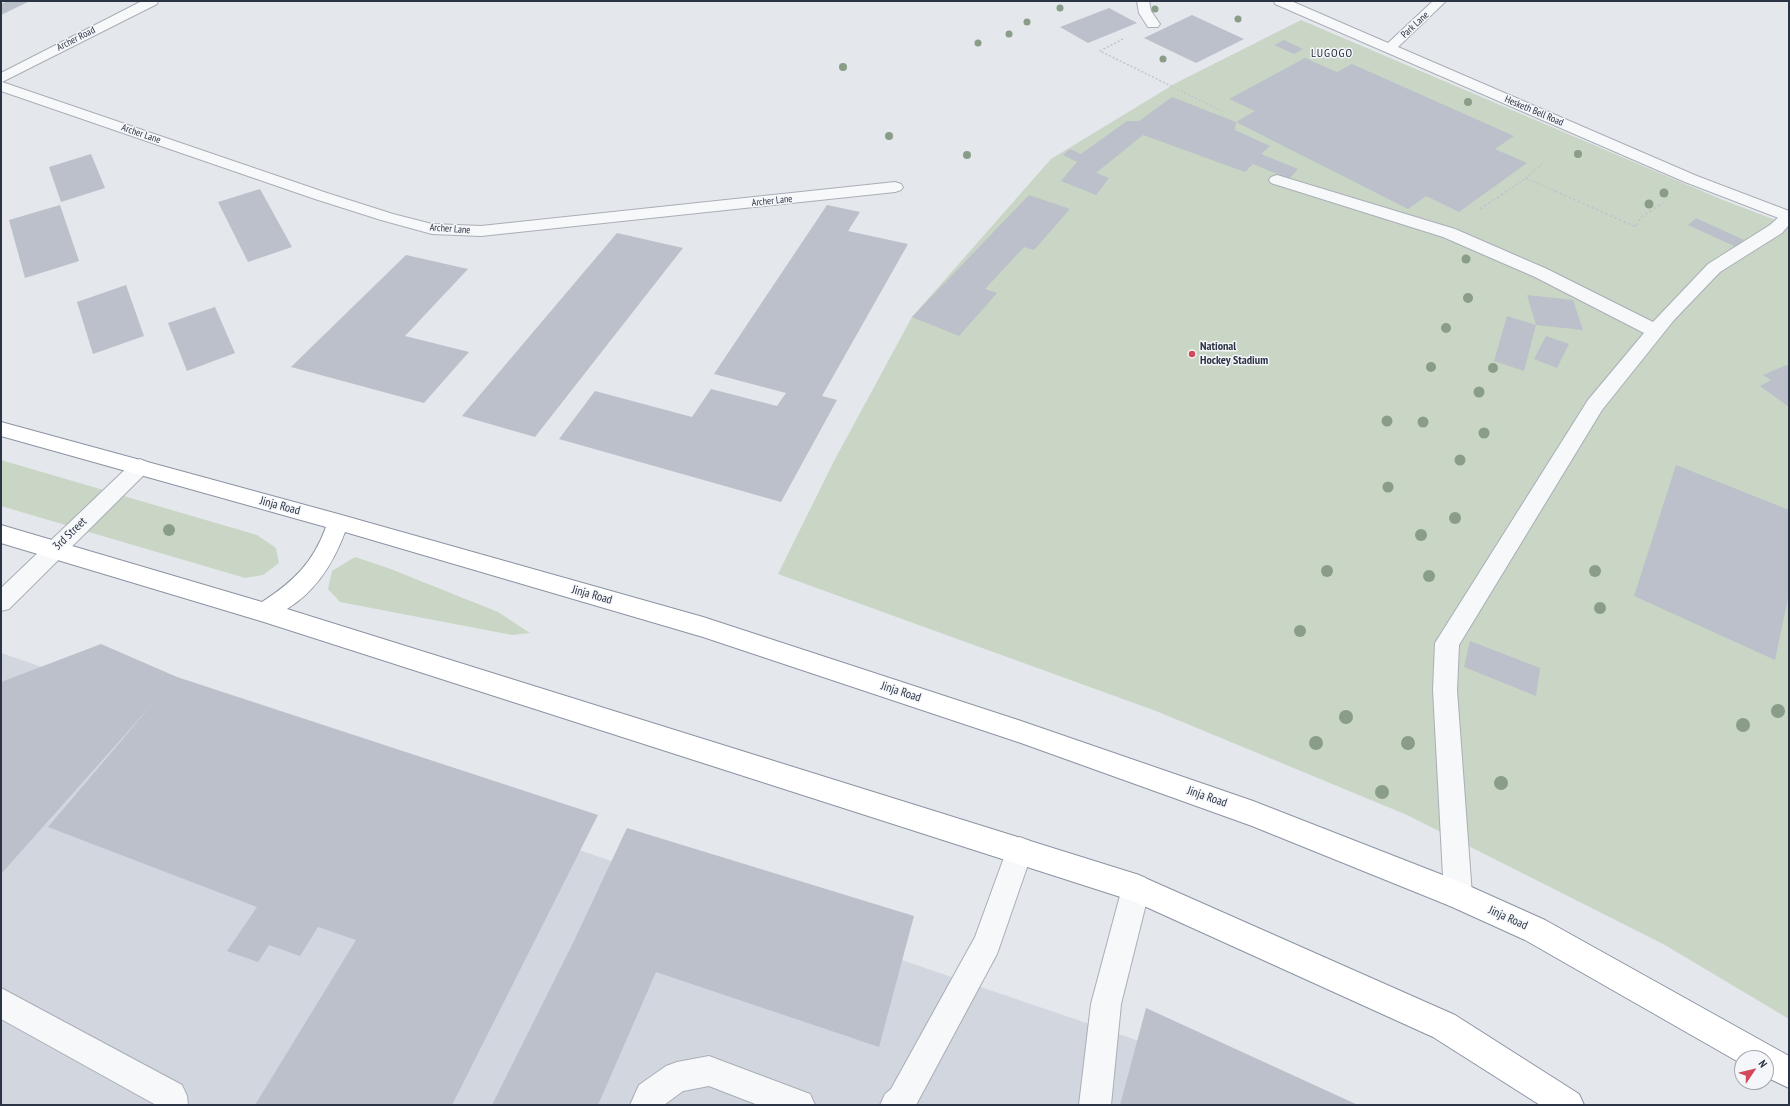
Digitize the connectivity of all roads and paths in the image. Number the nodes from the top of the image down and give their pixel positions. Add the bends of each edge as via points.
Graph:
1 (152, 1) edge
2 (1143, 1) edge
3 (1280, 1) edge
4 (1440, 1) edge
5 (1153, 24) joint
6 (1390, 48) junction
7 (1, 78) edge
8 (1, 86) edge
9 (1224, 112) dead end
10 (1544, 162) dead end
11 (1277, 180) dead end
12 (895, 188) dead end
13 (1789, 217) edge
14 (1449, 233) junction
15 (1656, 331) junction
16 (1, 429) edge
17 (140, 467) junction
18 (338, 522) junction
19 (1, 534) edge
20 (54, 551) junction
21 (1, 602) edge
22 (264, 612) junction
23 (1020, 850) junction
24 (1136, 888) junction
25 (1458, 895) junction
26 (1, 1003) edge
27 (1748, 1050) edge
28 (1774, 1065) edge
29 (1789, 1074) edge
30 (172, 1105) edge
31 (646, 1105) edge
32 (800, 1105) edge
33 (896, 1105) edge
34 (1095, 1105) edge
35 (1568, 1105) edge

1 - 7 street, Archer Road
2 - 5 street via 1145,13
3 - 6 street, Hesketh Bell Road
4 - 6 street, Park Lane
5 - 9 path via 1100,51
6 - 13 street, Hesketh Bell Road via 1691,179
8 - 12 street, Archer Lane via 321,196 432,229 481,231
10 - 14 path via 1526,178 1461,221
11 - 14 street
13 - 15 street via 1776,229 1714,268
14 - 15 street via 1541,273
15 - 25 street via 1595,405 1447,643 1444,690
16 - 17 highway, Jinja Road
17 - 18 highway, Jinja Road
17 - 20 street, 3rd Street
18 - 22 highway via 320,564 298,589
18 - 25 highway, Jinja Road via 703,627 1021,732 1253,814
19 - 20 highway
20 - 21 street, 3rd Street
20 - 22 highway
22 - 23 highway
23 - 24 highway
23 - 33 street via 987,944 902,1100
24 - 34 street via 1106,1004
24 - 35 highway via 1444,1026
25 - 27 highway, Jinja Road via 1535,930
26 - 30 street via 171,1096
28 - 29 highway
31 - 32 street via 650,1096 677,1077 709,1071

